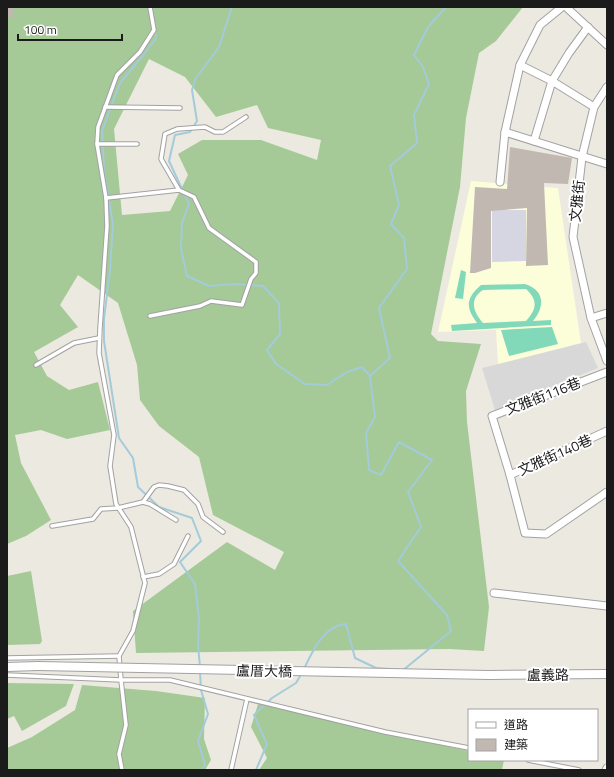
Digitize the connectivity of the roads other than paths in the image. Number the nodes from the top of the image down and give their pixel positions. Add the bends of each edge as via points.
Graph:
1 (150, 7) edge
2 (562, 7) edge
3 (566, 7) edge
4 (588, 27) junction
5 (607, 45) edge
6 (520, 65) junction
7 (552, 81) junction
8 (607, 87) edge
9 (594, 106) junction
10 (106, 107) junction
11 (180, 108) dead end
12 (246, 117) dead end
13 (505, 132) junction
14 (534, 141) junction
15 (98, 144) junction
16 (137, 144) dead end
17 (582, 157) junction
18 (607, 164) edge
19 (500, 182) dead end
20 (180, 191) junction
21 (107, 198) junction
22 (607, 313) edge
23 (150, 316) dead end
24 (591, 318) junction
25 (99, 338) junction
26 (607, 361) edge
27 (36, 365) dead end
28 (607, 372) edge
29 (607, 432) edge
30 (510, 475) junction
31 (607, 492) edge
32 (144, 500) junction
33 (118, 508) junction
34 (176, 520) dead end
35 (52, 526) dead end
36 (223, 532) dead end
37 (188, 536) dead end
38 (143, 576) junction
39 (494, 593) dead end
40 (607, 606) edge
41 (119, 656) junction
42 (7, 658) edge
43 (7, 667) edge
44 (607, 674) edge
45 (7, 675) edge
46 (489, 675) joint
47 (121, 680) junction
48 (247, 698) junction
49 (468, 748) edge
50 (533, 761) edge
51 (122, 770) edge
52 (231, 770) edge
53 (579, 770) edge

1 - 10 lane via 154,30 140,52 117,76
2 - 6 street via 540,25
3 - 4 street
4 - 5 street
4 - 7 street via 568,53
6 - 7 street
6 - 13 street
7 - 9 street
7 - 14 street
8 - 9 street, 文雅街
9 - 17 street, 文雅街
10 - 11 lane
10 - 15 lane via 98,127
12 - 20 lane via 223,132 215,132 205,127 176,129 165,134 161,159
13 - 14 street
13 - 19 street
14 - 17 street
15 - 16 lane
15 - 21 lane
17 - 18 street
17 - 24 street, 文雅街 via 574,237
20 - 21 lane
20 - 23 lane via 194,197 209,228 256,262 256,273 247,288 242,305 211,301 200,306
21 - 25 lane
22 - 24 street
24 - 26 street, 文雅街
25 - 27 lane via 74,343
25 - 33 lane via 99,353 114,435 110,466
28 - 30 street, 文雅街116巷 via 492,416
29 - 30 street, 文雅街140巷
30 - 31 street, 文雅街140巷 via 525,533 546,534
32 - 33 lane
32 - 34 lane
32 - 36 lane via 154,487 159,485 184,490 198,504 203,517
33 - 35 lane via 102,509 93,519
33 - 38 lane via 131,527
37 - 38 lane via 174,564 159,574
38 - 41 lane via 145,583 133,631
39 - 40 street
41 - 42 lane
41 - 47 lane
43 - 46 street, 盧厝大橋, bridge
44 - 46 street, 盧義路
45 - 47 lane
47 - 48 lane via 170,680
47 - 51 lane via 126,724 119,754
48 - 49 lane via 385,732
48 - 52 lane
50 - 53 lane

